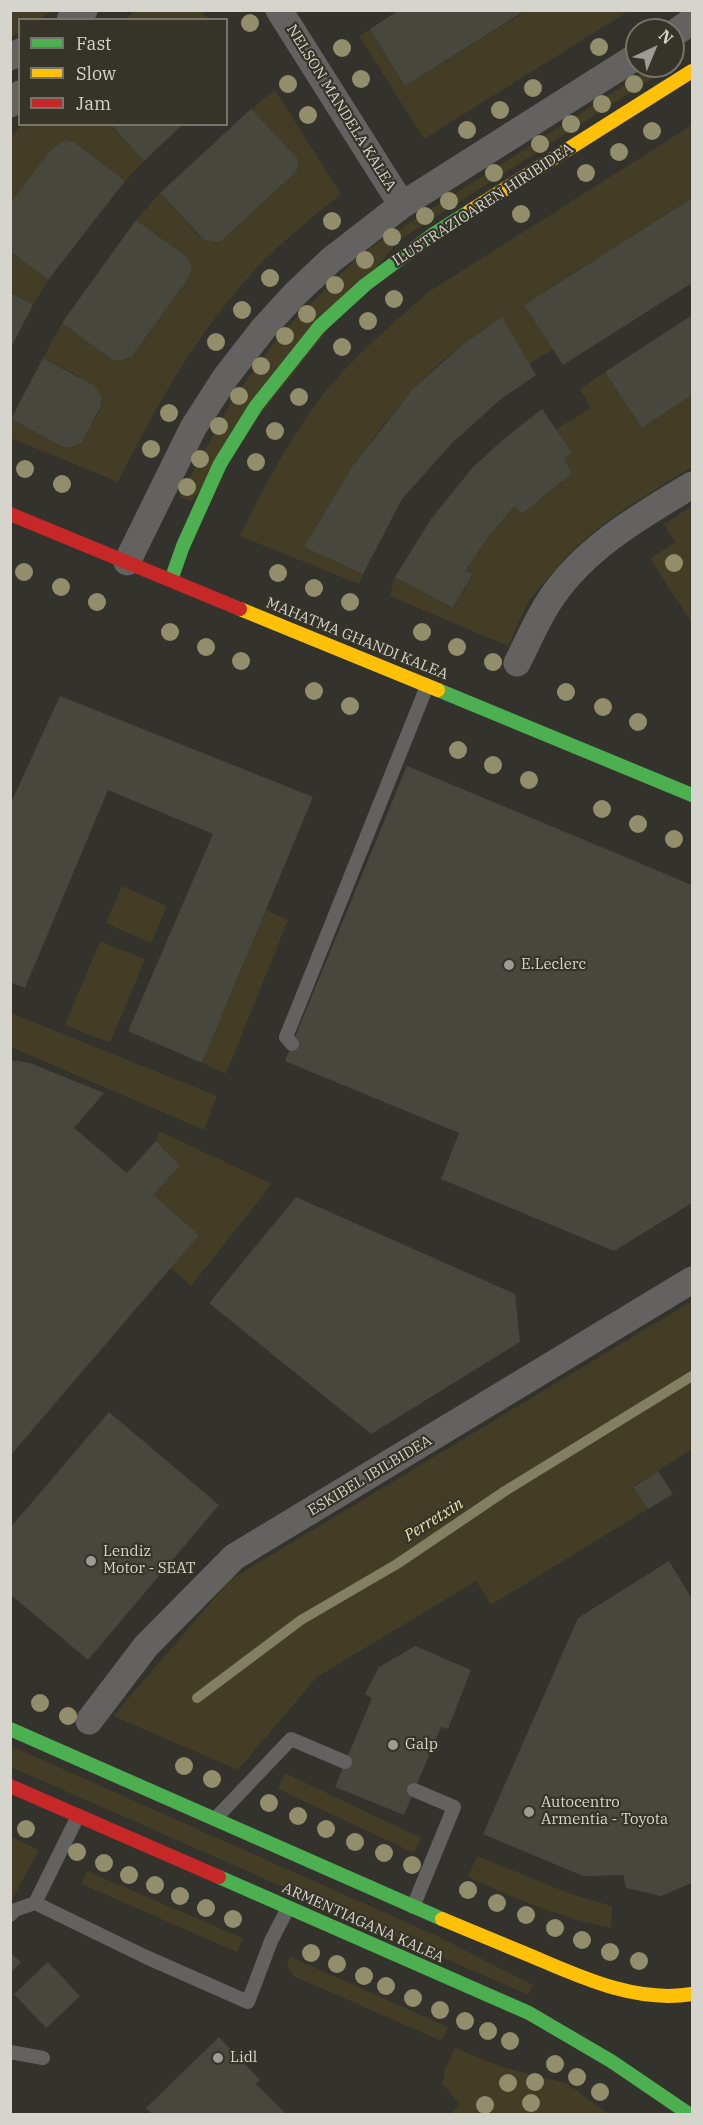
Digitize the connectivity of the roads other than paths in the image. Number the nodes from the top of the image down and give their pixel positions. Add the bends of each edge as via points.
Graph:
1 (279, 10) edge
2 (625, 64) edge
3 (693, 71) edge
4 (402, 205) junction
5 (693, 484) edge
6 (10, 514) edge
7 (127, 562) junction
8 (171, 580) junction
9 (517, 663) dead end
10 (427, 686) junction
11 (693, 795) edge
12 (292, 1044) dead end
13 (693, 1280) edge
14 (89, 1721) dead end
15 (10, 1729) edge
16 (345, 1762) dead end
17 (10, 1786) edge
18 (414, 1790) dead end
19 (78, 1816) junction
20 (215, 1819) junction
21 (35, 1903) junction
22 (413, 1907) junction
23 (288, 1908) junction
24 (10, 1915) edge
25 (693, 1994) edge
26 (10, 2052) edge
27 (43, 2058) dead end
28 (689, 2115) edge

1 - 4 street, NELSON MANDELA KALEA
2 - 4 street
3 - 8 main road, ILUSTRAZIOAREN HIRIBIDEA via 432,235 364,285 319,327 256,406 220,464
4 - 7 street via 331,260 295,294 225,378 193,428
5 - 9 street via 613,534 580,562 551,598
6 - 7 main road, MAHATMA GHANDI KALEA
7 - 8 main road, MAHATMA GHANDI KALEA
8 - 10 main road, MAHATMA GHANDI KALEA
10 - 11 main road, MAHATMA GHANDI KALEA
10 - 12 lane via 286,1037
13 - 14 street, ESKIBEL IBILBIDEA via 234,1557 146,1646
15 - 20 main road
16 - 20 lane via 291,1739
17 - 19 main road, ARMENTIAGANA KALEA
18 - 22 lane via 454,1807
19 - 21 lane
19 - 23 main road, ARMENTIAGANA KALEA
20 - 22 main road
21 - 23 lane via 248,2002
21 - 24 lane
22 - 25 main road via 593,1982 628,1992
23 - 28 main road, ARMENTIAGANA KALEA via 575,2037
26 - 27 lane

